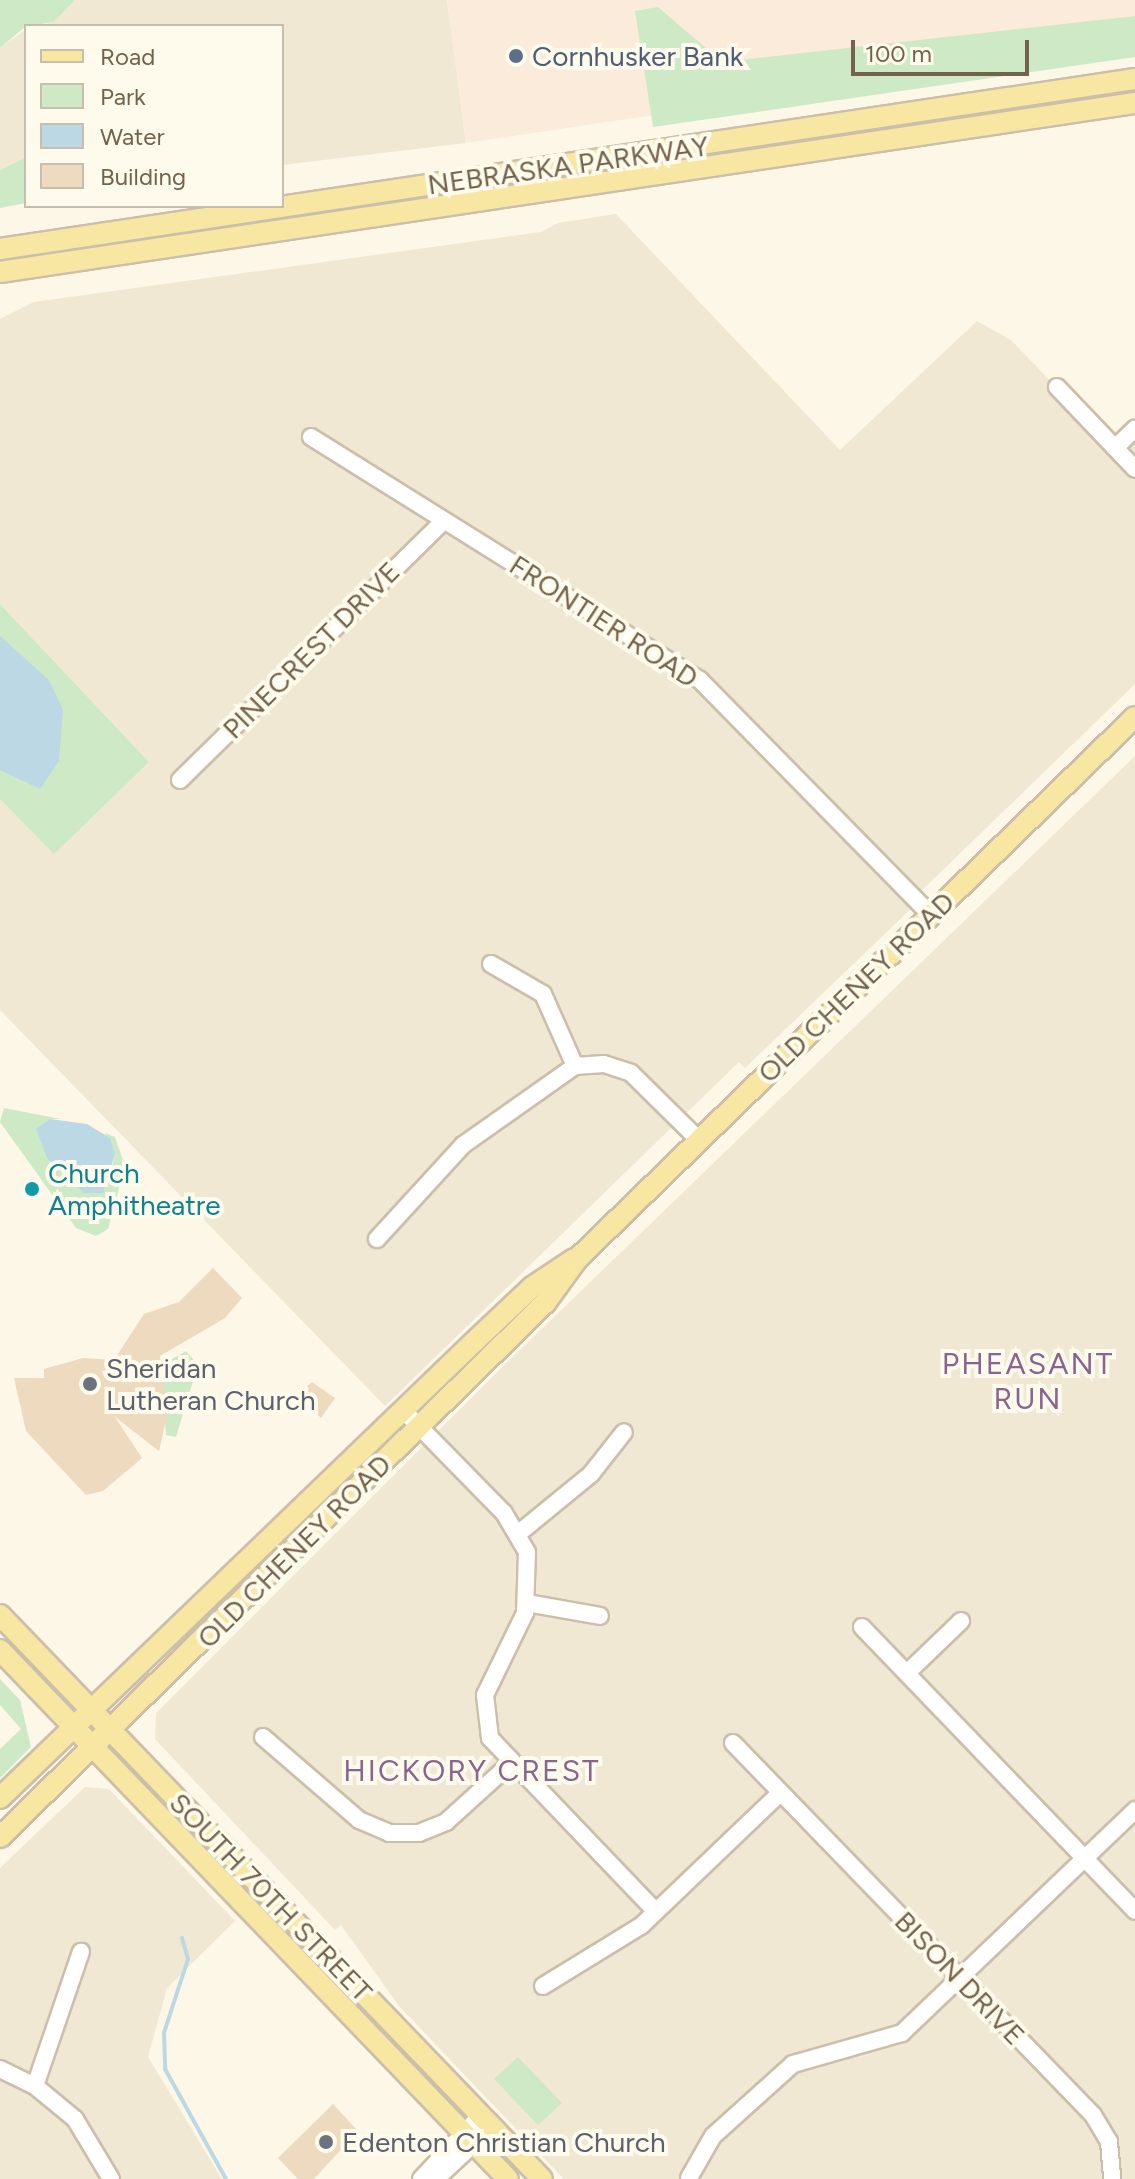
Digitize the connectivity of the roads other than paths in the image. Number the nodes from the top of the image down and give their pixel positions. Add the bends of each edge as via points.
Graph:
1 (1135, 79) edge
2 (1135, 103) edge
3 (284, 206) edge
4 (274, 208) edge
5 (0, 249) edge
6 (0, 272) edge
7 (1057, 387) dead end
8 (1135, 429) edge
9 (311, 437) dead end
10 (1115, 448) junction
11 (1135, 469) edge
12 (444, 521) junction
13 (1135, 717) edge
14 (180, 780) dead end
15 (931, 915) junction
16 (491, 964) dead end
17 (575, 1066) junction
18 (699, 1140) junction
19 (377, 1239) dead end
20 (578, 1258) junction
21 (403, 1410) junction
22 (420, 1426) junction
23 (624, 1432) dead end
24 (519, 1533) junction
25 (527, 1603) junction
26 (0, 1615) edge
27 (600, 1616) dead end
28 (961, 1621) dead end
29 (862, 1627) dead end
30 (0, 1650) edge
31 (907, 1673) junction
32 (91, 1711) junction
33 (74, 1727) junction
34 (110, 1731) junction
35 (263, 1737) dead end
36 (733, 1743) dead end
37 (93, 1747) junction
38 (510, 1764) junction
39 (780, 1793) junction
40 (0, 1798) edge
41 (1135, 1810) edge
42 (0, 1837) edge
43 (1085, 1859) junction
44 (1135, 1911) edge
45 (656, 1912) junction
46 (81, 1952) dead end
47 (959, 1978) junction
48 (543, 1986) dead end
49 (0, 2069) edge
50 (35, 2086) junction
51 (487, 2121) junction
52 (469, 2138) junction
53 (689, 2178) edge
54 (111, 2179) edge
55 (421, 2179) edge
56 (436, 2179) edge
57 (508, 2179) edge
58 (542, 2179) edge
59 (1112, 2179) edge

1 - 3 main road, NEBRASKA PARKWAY
2 - 6 main road, NEBRASKA PARKWAY
4 - 5 main road, NEBRASKA PARKWAY
7 - 10 street
8 - 10 street
9 - 12 street, FRONTIER ROAD
10 - 11 street
12 - 14 street, PINECREST DRIVE
12 - 15 street, FRONTIER ROAD via 700,680
13 - 15 main road, OLD CHENEY ROAD
15 - 18 main road, OLD CHENEY ROAD
16 - 17 street via 543,994
17 - 18 street via 604,1064 631,1073
17 - 19 street via 463,1145
18 - 20 main road, OLD CHENEY ROAD
20 - 21 main road, OLD CHENEY ROAD via 532,1287
20 - 22 main road, OLD CHENEY ROAD via 546,1302
21 - 22 street
21 - 32 main road, OLD CHENEY ROAD
22 - 24 street
22 - 34 main road, OLD CHENEY ROAD
23 - 24 street via 591,1474
24 - 25 street via 528,1559
25 - 27 street
25 - 38 street via 484,1709 490,1738
26 - 32 main road, SOUTH 70TH STREET
28 - 31 street
29 - 31 street
30 - 33 main road, SOUTH 70TH STREET
31 - 43 street
32 - 33 main road, OLD CHENEY ROAD
32 - 34 main road, SOUTH 70TH STREET
33 - 37 main road, SOUTH 70TH STREET
33 - 40 main road, OLD CHENEY ROAD
34 - 37 main road, OLD CHENEY ROAD
34 - 51 main road, SOUTH 70TH STREET
35 - 38 street via 359,1820 389,1833 419,1833 446,1822
36 - 39 street, BISON DRIVE
37 - 42 main road, OLD CHENEY ROAD
37 - 52 main road, SOUTH 70TH STREET
38 - 45 street
39 - 45 street
39 - 47 street, BISON DRIVE
41 - 43 street
43 - 44 street
43 - 47 street
45 - 48 street via 619,1943 568,1965
46 - 50 street
47 - 53 street via 887,2041 821,2053 793,2064 713,2136
47 - 59 street, BISON DRIVE via 1093,2115 1109,2142
49 - 50 street
50 - 54 street via 75,2119
51 - 52 street
51 - 58 main road, SOUTH 70TH STREET
52 - 55 street
52 - 56 street
52 - 57 main road, SOUTH 70TH STREET

